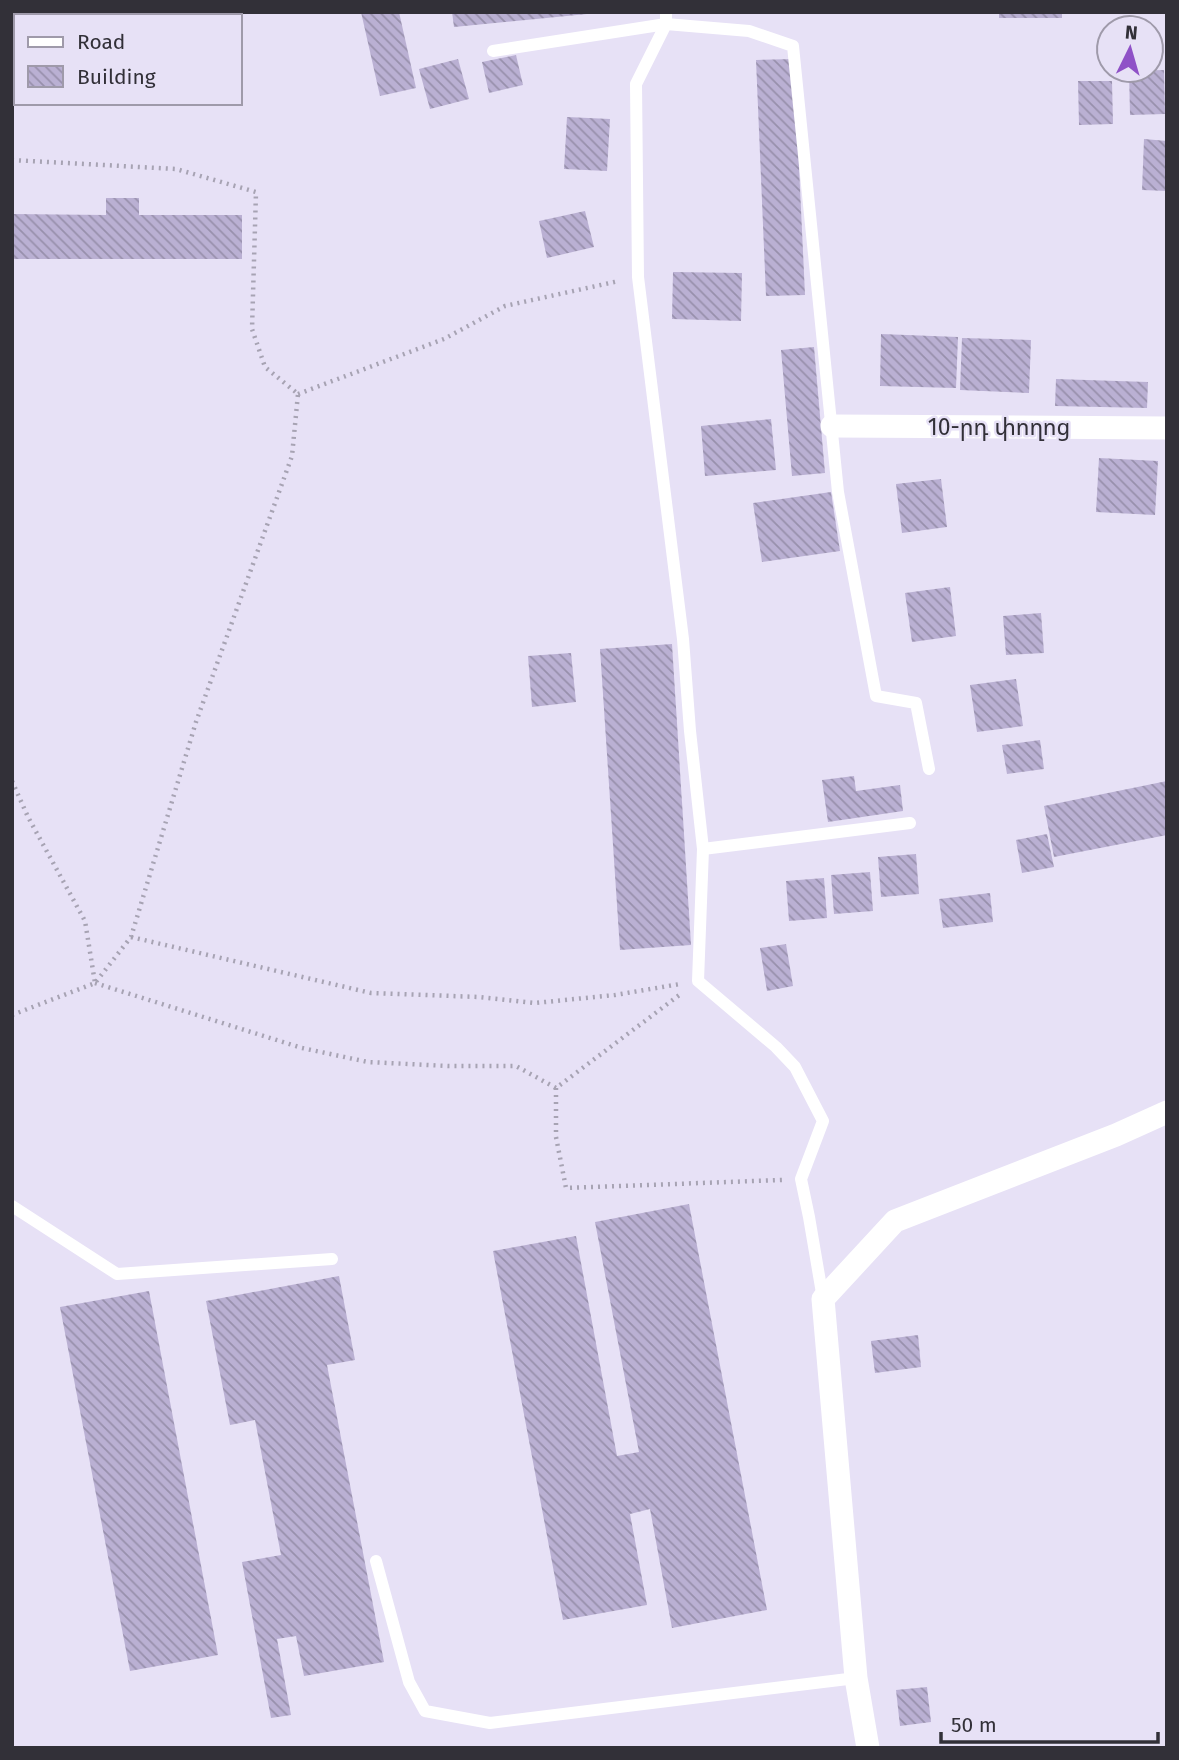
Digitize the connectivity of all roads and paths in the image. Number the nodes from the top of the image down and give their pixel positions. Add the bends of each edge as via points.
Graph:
1 (666, 18) edge
2 (493, 51) dead end
3 (12, 160) edge
4 (638, 277) junction
5 (298, 394) junction
6 (832, 426) junction
7 (1167, 428) edge
8 (929, 769) dead end
9 (12, 781) edge
10 (910, 824) dead end
11 (703, 849) junction
12 (131, 937) junction
13 (698, 981) junction
14 (96, 984) junction
15 (12, 1015) edge
16 (556, 1088) junction
17 (1167, 1112) edge
18 (801, 1179) junction
19 (12, 1206) edge
20 (332, 1259) dead end
21 (822, 1299) junction
22 (376, 1561) dead end
23 (856, 1678) junction
24 (869, 1748) edge

1 - 2 lane
1 - 4 lane via 636,84
1 - 6 lane via 749,31 793,46
3 - 5 path via 176,169 256,192 252,329 265,367
4 - 5 path via 505,306 444,339
4 - 11 lane via 683,639
5 - 12 path via 292,456 196,722
6 - 7 street, 10-րդ փողոց
6 - 8 lane via 838,492 876,696 916,702
9 - 14 path via 85,921
10 - 11 lane
11 - 13 lane
12 - 13 path via 372,993 535,1003
12 - 14 path
13 - 16 path
13 - 18 lane via 796,1067 822,1121
14 - 15 path
14 - 16 path via 302,1048 368,1062 516,1066
16 - 18 path via 556,1137 566,1188
17 - 21 street via 895,1221
18 - 21 lane
19 - 20 lane via 117,1275
21 - 23 street
22 - 23 lane via 409,1682 425,1710 490,1723
23 - 24 street

